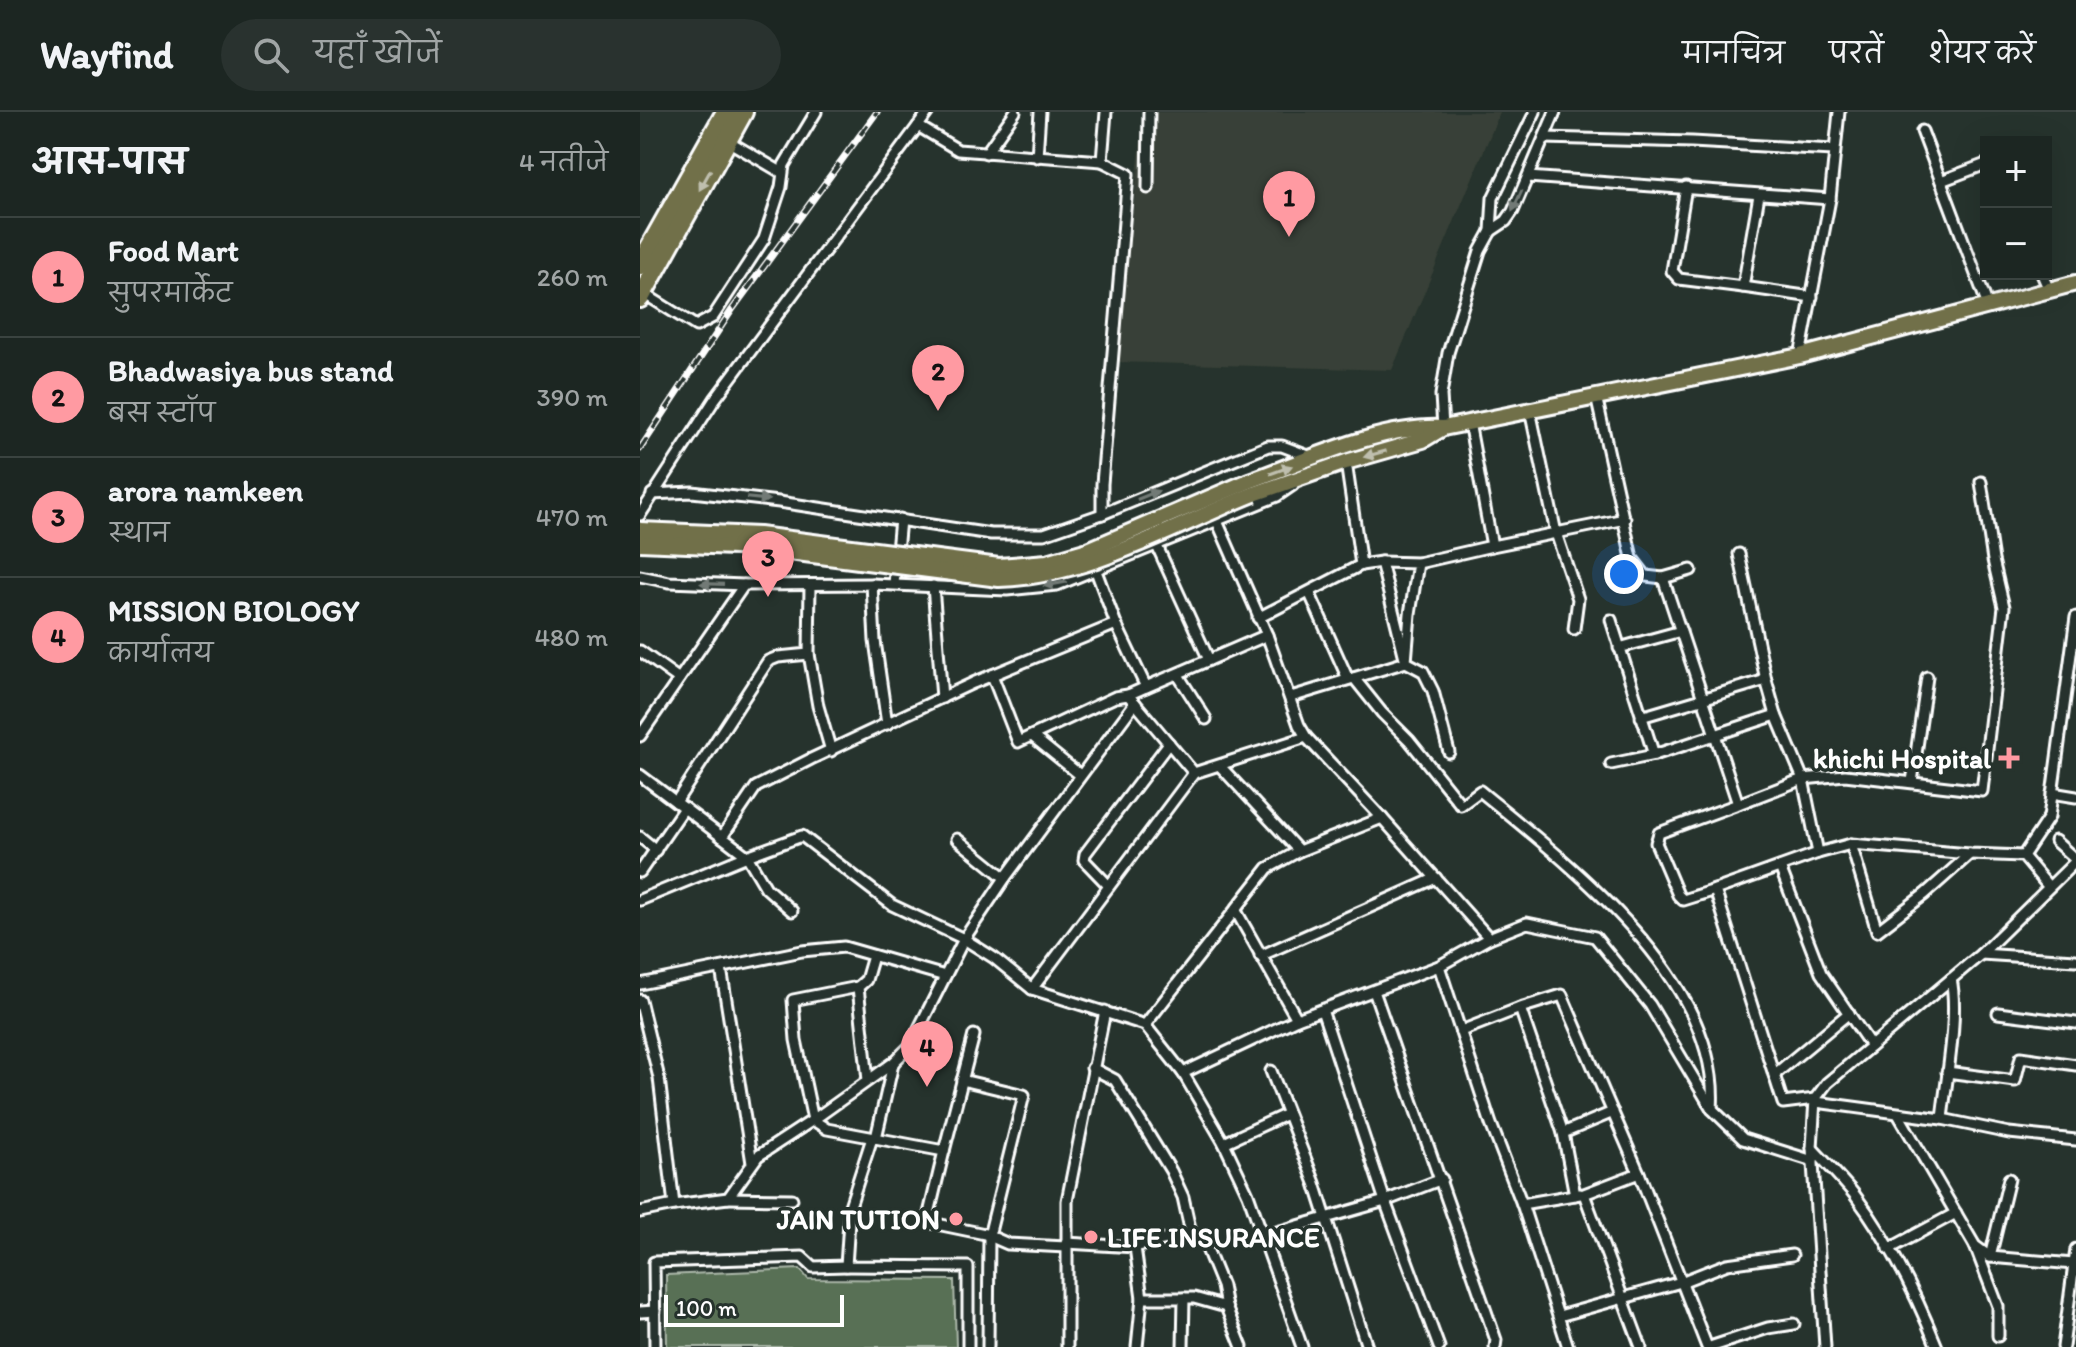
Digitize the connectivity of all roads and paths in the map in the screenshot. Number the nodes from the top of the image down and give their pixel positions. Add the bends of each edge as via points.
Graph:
1 (726, 112) edge
2 (743, 112) edge
3 (816, 112) edge
4 (928, 112) edge
5 (1015, 112) edge
6 (1040, 112) edge
7 (1106, 112) edge
8 (1149, 112) edge
9 (1535, 112) edge
10 (1555, 112) edge
11 (1839, 112) edge
12 (918, 126) junction
13 (1922, 131) dead end
14 (1545, 138) junction
15 (728, 141) junction
16 (1833, 150) junction
17 (986, 153) junction
18 (1037, 157) junction
19 (1102, 161) junction
20 (1980, 166) edge
21 (781, 172) junction
22 (1528, 177) junction
23 (1941, 181) junction
24 (1686, 187) junction
25 (1148, 188) dead end
26 (1759, 195) junction
27 (1830, 199) junction
28 (1491, 231) junction
29 (640, 265) edge
30 (2045, 280) edge
31 (2076, 283) edge
32 (1743, 287) junction
33 (2049, 290) junction
34 (641, 295) edge
35 (1812, 297) junction
36 (1988, 306) junction
37 (1800, 356) junction
38 (1596, 396) junction
39 (1530, 410) junction
40 (1469, 422) junction
41 (1443, 428) junction
42 (1313, 458) junction
43 (1346, 462) junction
44 (1306, 476) junction
45 (1981, 482) dead end
46 (1252, 488) junction
47 (652, 494) junction
48 (1102, 514) junction
49 (640, 515) edge
50 (900, 519) junction
51 (1625, 519) junction
52 (1217, 521) junction
53 (640, 530) edge
54 (1556, 533) junction
55 (640, 543) edge
56 (1157, 546) junction
57 (1492, 546) junction
58 (1739, 554) dead end
59 (1381, 562) junction
60 (1418, 563) junction
61 (1361, 565) junction
62 (1691, 570) dead end
63 (1096, 571) junction
64 (640, 576) edge
65 (1663, 578) junction
66 (872, 584) junction
67 (894, 584) junction
68 (744, 585) junction
69 (810, 585) junction
70 (933, 586) junction
71 (1310, 594) junction
72 (1258, 618) junction
73 (1611, 620) dead end
74 (1116, 624) junction
75 (2075, 624) edge
76 (1574, 629) dead end
77 (1681, 631) junction
78 (1267, 635) junction
79 (1619, 648) junction
80 (640, 651) edge
81 (809, 654) junction
82 (1209, 660) junction
83 (1406, 662) junction
84 (992, 675) junction
85 (1178, 675) junction
86 (1927, 677) dead end
87 (1351, 678) junction
88 (679, 679) junction
89 (1766, 680) junction
90 (1146, 687) junction
91 (1291, 697) junction
92 (942, 698) junction
93 (1131, 699) junction
94 (1703, 700) junction
95 (2071, 701) edge
96 (1776, 715) junction
97 (1641, 717) junction
98 (1206, 719) dead end
99 (887, 724) junction
100 (1714, 734) junction
101 (640, 736) edge
102 (1032, 736) junction
103 (1306, 737) junction
104 (1169, 743) junction
105 (831, 751) junction
106 (1449, 752) dead end
107 (1654, 755) junction
108 (1611, 764) dead end
109 (1220, 766) junction
110 (1194, 773) junction
111 (640, 775) edge
112 (1080, 775) junction
113 (1803, 779) junction
114 (1912, 782) junction
115 (2052, 793) junction
116 (2076, 797) edge
117 (676, 802) junction
118 (1738, 804) junction
119 (684, 808) junction
120 (1382, 818) junction
121 (640, 837) edge
122 (722, 837) junction
123 (957, 839) dead end
124 (2055, 841) dead end
125 (1851, 844) junction
126 (656, 850) junction
127 (1299, 851) junction
128 (1818, 853) junction
129 (1970, 854) junction
130 (747, 856) junction
131 (2023, 856) junction
132 (2076, 861) edge
133 (1780, 867) junction
134 (640, 872) edge
135 (1005, 878) junction
136 (1436, 878) junction
137 (1109, 886) junction
138 (2048, 886) junction
139 (1715, 890) junction
140 (640, 900) edge
141 (792, 911) dead end
142 (1236, 911) junction
143 (1489, 938) junction
144 (964, 939) junction
145 (1981, 954) junction
146 (873, 956) junction
147 (1260, 956) junction
148 (2076, 960) edge
149 (1439, 966) junction
150 (721, 968) junction
151 (945, 976) junction
152 (1951, 979) junction
153 (640, 984) edge
154 (858, 987) junction
155 (1032, 989) junction
156 (1374, 991) junction
157 (640, 1000) edge
158 (1520, 1008) junction
159 (1322, 1010) junction
160 (1105, 1011) junction
161 (1849, 1013) junction
162 (1998, 1013) dead end
163 (1297, 1019) junction
164 (2076, 1023) edge
165 (1145, 1025) junction
166 (1461, 1031) junction
167 (974, 1035) dead end
168 (1871, 1046) junction
169 (893, 1063) junction
170 (2076, 1065) edge
171 (1092, 1068) junction
172 (1271, 1071) dead end
173 (1947, 1072) junction
174 (1183, 1073) junction
175 (1774, 1075) junction
176 (868, 1080) junction
177 (962, 1080) junction
178 (1816, 1101) junction
179 (1712, 1109) junction
180 (1613, 1112) junction
181 (1287, 1114) junction
182 (1898, 1114) junction
183 (1942, 1119) junction
184 (813, 1120) junction
185 (1563, 1133) junction
186 (874, 1138) junction
187 (2076, 1140) edge
188 (1224, 1143) junction
189 (1812, 1148) junction
190 (944, 1151) junction
191 (1813, 1161) junction
192 (752, 1163) junction
193 (1639, 1173) junction
194 (1442, 1179) junction
195 (2009, 1179) dead end
196 (1579, 1194) junction
197 (728, 1198) junction
198 (792, 1199) dead end
199 (1385, 1201) junction
200 (1522, 1204) junction
201 (674, 1205) junction
202 (640, 1212) edge
203 (1956, 1213) junction
204 (1325, 1217) junction
205 (1191, 1233) junction
206 (989, 1236) junction
207 (1263, 1236) junction
208 (1066, 1245) junction
209 (1975, 1246) junction
210 (1135, 1247) junction
211 (1889, 1249) junction
212 (2076, 1249) edge
213 (1792, 1255) dead end
214 (1990, 1257) junction
215 (2074, 1264) junction
216 (846, 1266) junction
217 (1681, 1282) junction
218 (1142, 1298) junction
219 (1184, 1298) junction
220 (1624, 1298) junction
221 (1226, 1307) junction
222 (655, 1311) junction
223 (640, 1312) edge
224 (1559, 1316) junction
225 (1794, 1324) dead end
226 (1998, 1336) dead end
227 (2065, 1346) edge
228 (655, 1347) edge
229 (968, 1347) edge
230 (988, 1347) edge
231 (1067, 1347) edge
232 (1137, 1347) edge
233 (1183, 1347) edge
234 (1242, 1347) edge
235 (1302, 1347) edge
236 (1367, 1347) edge
237 (1439, 1347) edge
238 (1495, 1347) edge
239 (1568, 1347) edge
240 (1641, 1347) edge
241 (1708, 1347) edge
242 (1825, 1347) edge
243 (1937, 1347) edge

1 - 29 highway
2 - 15 highway
3 - 21 street
4 - 12 street
5 - 17 street
6 - 18 street
7 - 19 street
8 - 25 street
9 - 28 street via 1493,198
10 - 14 street
11 - 16 street
12 - 17 street via 958,150
12 - 47 street via 715,399
13 - 23 street
14 - 16 street
14 - 22 street
15 - 21 street
15 -> 34 highway
16 - 27 street
17 - 18 street
18 - 19 street
19 - 48 street via 1128,174
20 - 23 street
21 - 34 street via 764,239 713,317 696,326
22 - 24 street
22 -> 28 street via 1506,221
23 - 36 street
24 - 26 street
24 - 32 street via 1674,275
26 - 27 street
26 - 32 street
27 - 35 street
28 - 41 street via 1448,353 1441,395
30 - 33 street
31 - 33 main road
32 - 35 street
33 - 36 main road
35 - 37 street
36 - 37 main road
37 - 38 main road
38 - 39 main road
38 - 51 street
39 - 40 main road
39 - 54 street
40 - 41 main road
40 - 57 street
41 - 42 main road via 1417,427
41 -> 43 main road via 1423,440
46 -> 42 main road
48 -> 42 street via 1268,446
43 - 44 main road
43 - 61 street
44 - 46 main road
44 - 52 street via 1277,496
45 - 114 street via 2004,607 1982,791
46 - 53 main road, bridge via 1088,550 1047,562 999,566 759,535
46 - 55 main road, bridge via 1094,562 1030,578 999,579 758,548
47 - 49 street
47 -> 50 street via 692,492
48 - 50 street via 1044,534 991,534
50 - 67 street
51 - 54 street
51 - 65 street via 1632,558 1646,576
52 - 56 street
52 - 72 street
54 - 57 street
54 - 76 street via 1578,599
56 - 63 street
56 - 82 street
57 - 60 street
58 - 89 street
59 - 60 street
59 - 61 street
59 - 83 street
60 - 83 street
61 - 71 street
62 - 65 street
63 -> 70 street via 1057,585 1007,590
63 - 74 street
68 -> 64 street
65 - 77 street
66 - 67 street
66 - 69 street
66 - 99 street
67 - 70 street
68 - 69 street
68 - 88 street
69 - 81 street
70 - 92 street
71 - 72 street
71 - 87 street
72 - 78 street
73 - 79 street
74 - 84 street
74 - 90 street
75 - 95 street
77 - 79 street
77 - 94 street
78 - 82 street
78 - 91 street
79 - 97 street
80 - 88 street
81 - 105 street
81 - 117 street via 768,661
82 - 85 street
83 - 87 street
83 - 106 street via 1423,671 1433,691
84 - 92 street
84 - 102 street via 1018,742
85 - 90 street
85 - 98 street
86 - 114 street
87 - 91 street
87 - 179 street via 1461,805 1480,791 1563,859 1627,921 1698,1024 1710,1060
88 - 101 street
89 - 94 street
89 - 96 street
90 - 93 street
91 - 103 street
92 - 99 street
93 - 102 street via 1115,697
93 - 104 street
93 - 112 street
94 - 97 street
94 - 100 street
95 - 115 street
96 - 100 street
96 - 113 street
97 - 107 street
99 - 105 street
100 - 107 street
100 - 118 street
102 - 112 street
103 - 109 street
103 - 120 street
104 - 110 street
104 - 137 street via 1085,854 1084,860
105 - 122 street via 756,787
107 - 108 street
109 - 110 street
109 - 127 street
110 - 137 street
111 - 117 street
112 - 135 street
113 - 114 street via 1845,775
113 - 118 street
113 - 128 street
115 - 116 street
115 - 131 street via 2047,823
117 - 119 street
118 - 139 street via 1656,837 1683,900
119 - 122 street
119 - 126 street
120 - 127 street
120 - 136 street
121 - 126 street
122 - 130 street
123 - 135 street
124 - 132 street
125 - 128 street
125 - 129 street
125 - 129 street via 1877,931
126 - 134 street
127 - 142 street via 1268,868
128 - 133 street
129 - 131 street
130 - 140 street
130 - 141 street via 766,888
130 - 144 street via 802,836 892,905
131 - 138 street
132 - 138 street
133 - 139 street
133 - 161 street via 1821,973
135 - 144 street
136 - 143 street
136 - 147 street
137 - 155 street
138 - 145 street
139 - 175 street
142 - 147 street
142 - 165 street
143 - 149 street
143 - 179 street via 1527,923 1595,937 1650,1005
144 - 151 street
144 - 155 street
145 - 148 street
145 - 152 street
146 - 150 street via 844,947
146 - 151 street
146 - 154 street via 866,980
147 - 163 street
149 - 156 street
149 - 166 street
150 - 153 street
150 - 192 street
151 - 169 street via 910,1046
152 - 168 street
152 - 173 street
154 - 176 street
154 - 184 street via 793,1000
155 - 160 street
156 - 159 street
156 - 194 street
157 - 201 street via 659,1078
158 - 166 street
158 - 180 street via 1562,995
158 - 185 street
159 - 163 street
159 - 199 street
160 - 165 street
160 - 171 street
161 - 168 street
161 - 175 street
162 - 164 street
163 - 174 street
165 - 174 street
166 - 200 street
167 - 177 street
168 - 178 street via 1827,1083
169 - 176 street
169 - 186 street
170 - 173 street via 2021,1057 2015,1081
171 - 205 street via 1115,1080 1131,1103 1183,1197
171 - 208 street via 1067,1201
172 - 181 street
173 - 183 street
174 - 188 street
175 - 178 street via 1783,1103
176 - 184 street
177 - 190 street
177 - 206 street via 1024,1095
178 - 182 street
178 - 189 street
179 - 191 street via 1743,1139
180 - 185 street
180 - 193 street
181 - 188 street
181 - 204 street
182 - 183 street
182 - 203 street
183 - 187 street
184 - 186 street via 827,1129
184 - 192 street
185 - 196 street
186 - 190 street
186 - 216 street via 850,1206
188 - 207 street
189 - 191 street
189 - 211 street via 1854,1194
190 - 206 street via 927,1222
191 - 242 street
192 - 197 street
193 - 196 street
193 - 217 street
194 - 199 street
194 - 238 street
195 - 214 street
196 - 200 street
196 - 220 street
197 - 198 street
197 - 201 street
199 - 204 street
199 - 237 street
200 - 224 street
201 - 202 street
203 - 209 street
203 - 211 street
204 - 207 street
204 - 236 street
205 - 210 street
205 - 221 street via 1205,1244
206 - 208 street via 1008,1244
206 - 230 street
207 - 235 street
208 - 210 street
208 - 231 street
209 - 214 street
209 - 226 street via 1998,1306
210 - 218 street
211 - 243 street
212 - 215 street
213 - 217 street via 1727,1264
214 - 215 street
215 - 227 street
216 - 222 street via 813,1267 802,1257 654,1262
216 - 229 street via 968,1267
217 - 220 street
217 - 241 street
218 - 219 street
218 - 232 street
219 - 221 street
219 - 233 street
220 - 224 street
220 - 240 street
221 - 234 street
222 - 223 street
222 - 228 street
224 - 239 street
225 - 241 street

